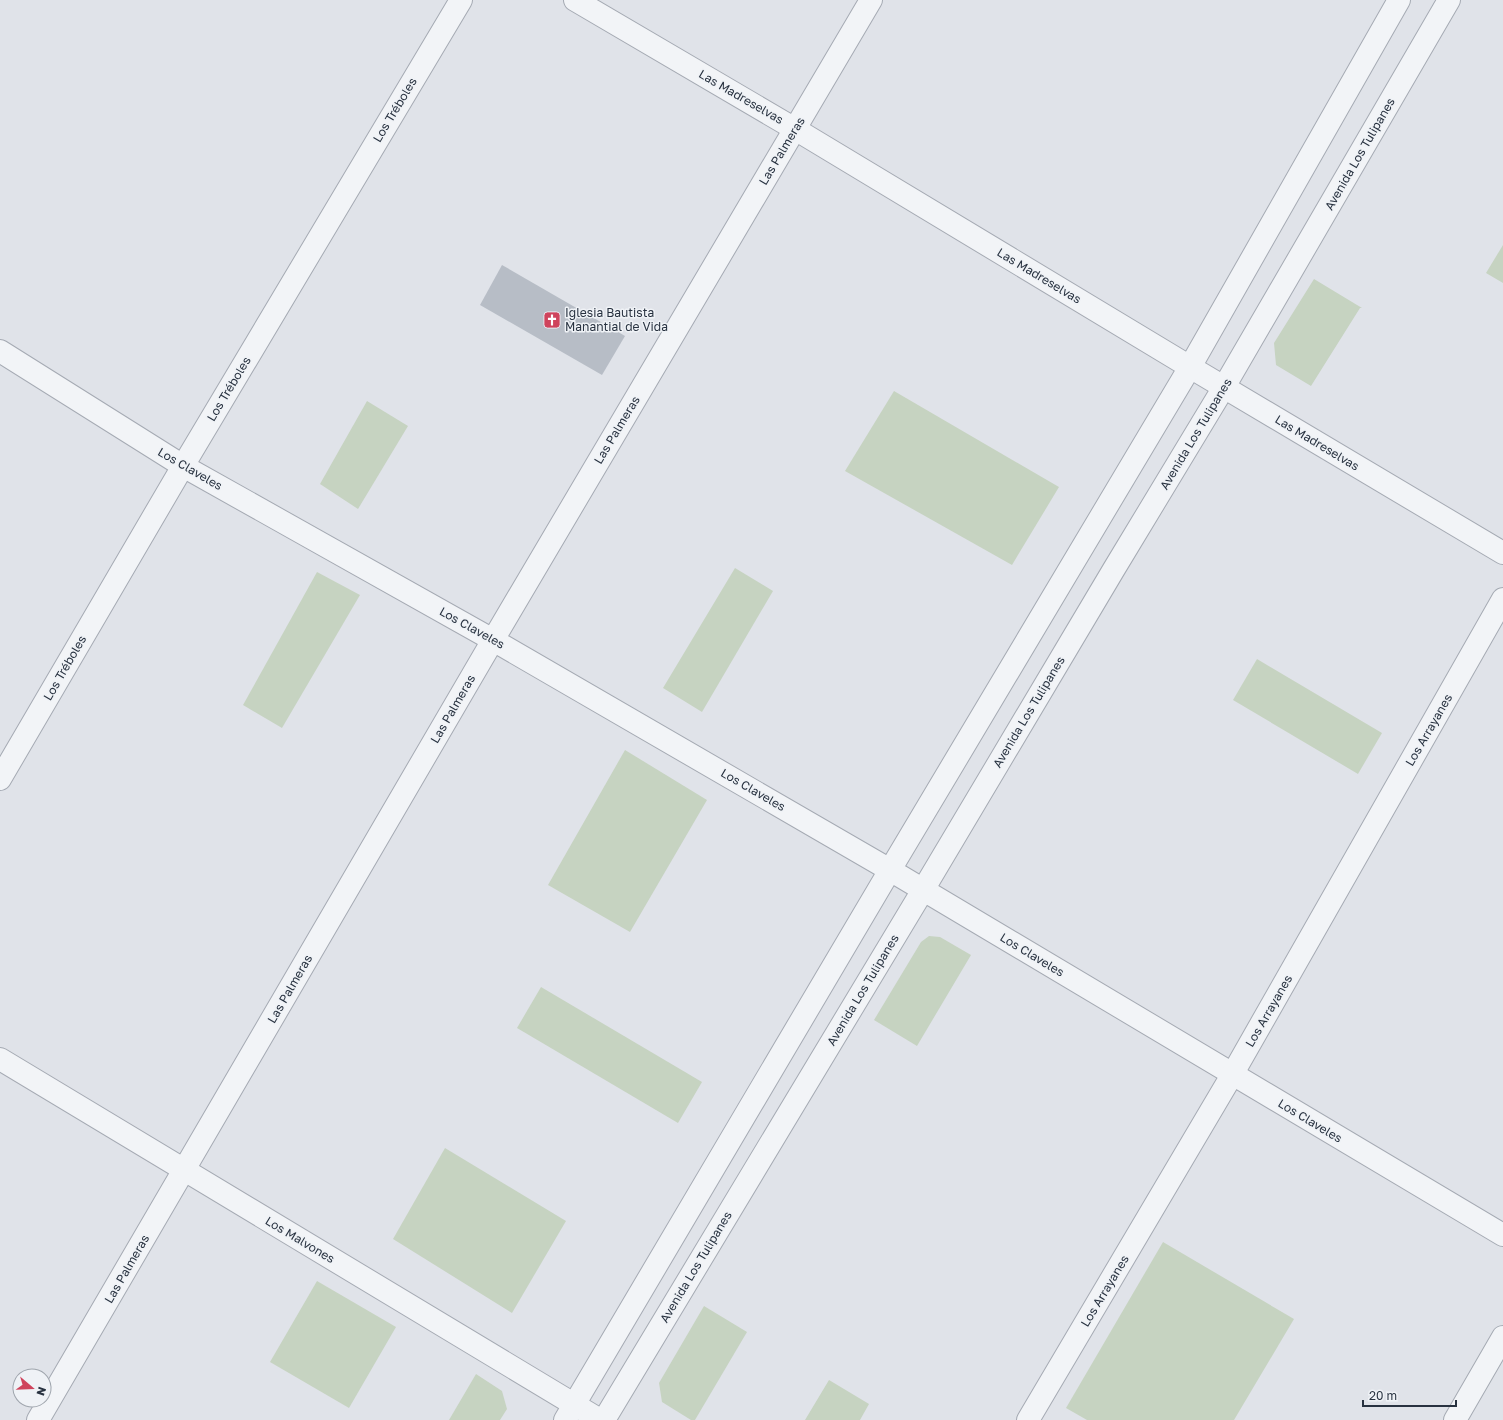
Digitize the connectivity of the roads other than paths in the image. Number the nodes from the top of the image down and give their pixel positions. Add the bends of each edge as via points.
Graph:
1 (461, 0) edge
2 (575, 0) edge
3 (871, 0) edge
4 (1399, 0) edge
5 (1449, 0) edge
6 (795, 129) junction
7 (0, 351) edge
8 (1190, 367) junction
9 (1224, 388) junction
10 (183, 466) junction
11 (1503, 553) edge
12 (1503, 599) edge
13 (493, 640) junction
14 (0, 779) edge
15 (890, 870) junction
16 (923, 890) junction
17 (0, 1059) edge
18 (1232, 1075) junction
19 (184, 1170) junction
20 (1503, 1235) edge
21 (1503, 1338) edge
22 (570, 1412) edge
23 (38, 1420) edge
24 (600, 1420) edge
25 (604, 1420) edge
26 (1028, 1420) edge
27 (1455, 1420) edge

1 - 10 street, Los Tréboles
2 - 6 street, Las Madreselvas
3 - 6 street, Las Palmeras
4 - 8 street
5 - 9 street, Avenida Los Tulipanes
6 - 8 street, Las Madreselvas
6 - 13 street, Las Palmeras
7 - 10 street, Los Claveles
8 - 9 street, Las Madreselvas
8 - 15 street
9 - 11 street, Las Madreselvas
9 - 16 street, Avenida Los Tulipanes
10 - 13 street, Los Claveles
10 - 14 street, Los Tréboles
12 - 18 street, Los Arrayanes
13 - 15 street, Los Claveles
13 - 19 street, Las Palmeras
15 - 16 street, Los Claveles
15 - 22 street
16 - 18 street, Los Claveles
16 - 25 street, Avenida Los Tulipanes
17 - 19 street, Los Malvones
18 - 20 street, Los Claveles
18 - 26 street, Los Arrayanes
19 - 22 street, Los Malvones
19 - 23 street, Las Palmeras
21 - 27 street
22 - 24 street, Los Malvones

